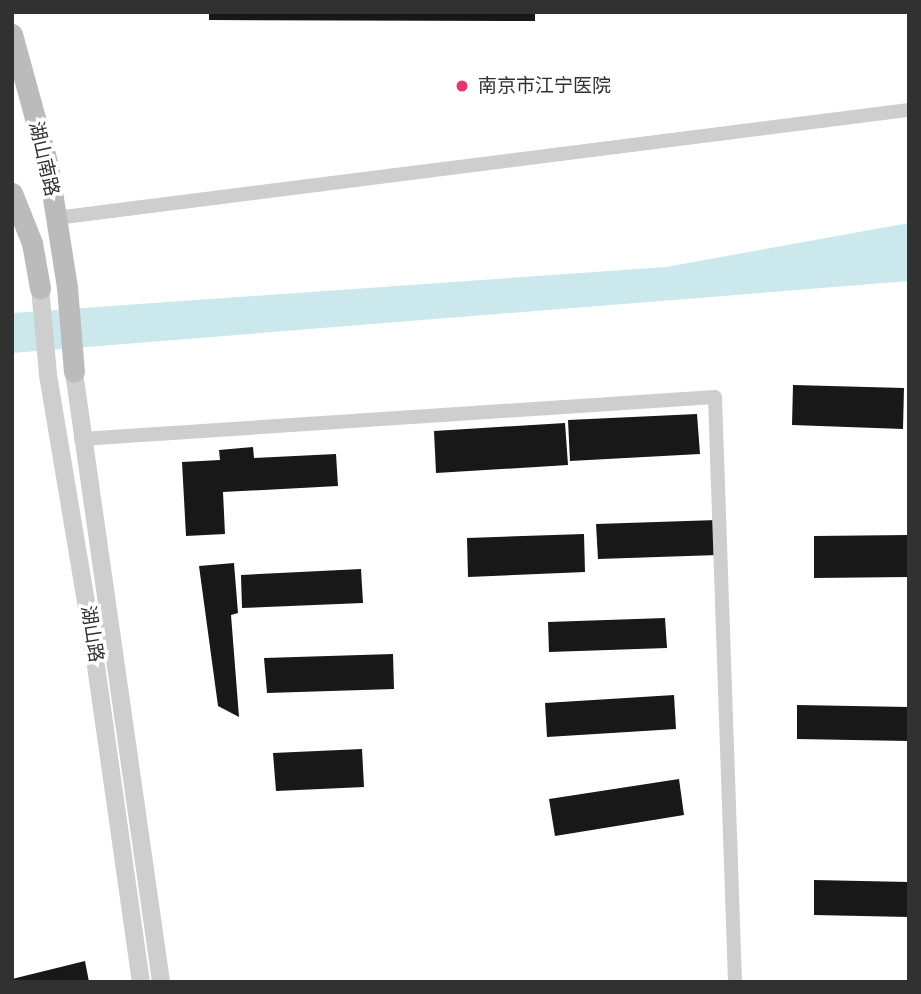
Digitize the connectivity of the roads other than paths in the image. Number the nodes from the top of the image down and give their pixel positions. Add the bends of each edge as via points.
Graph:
1 (12, 34) edge
2 (909, 110) edge
3 (12, 193) edge
4 (56, 218) junction
5 (67, 287) joint
6 (40, 288) joint
7 (74, 372) joint
8 (81, 439) junction
9 (141, 982) edge
10 (161, 982) edge
11 (735, 982) edge

1 - 4 main road, 湖山南路 via 48,166
2 - 4 street
3 - 6 main road, 湖山南路 via 32,243
4 - 5 main road, 湖山南路
5 - 7 main road, 湖山路
6 - 9 street, 湖山路 via 48,375 93,644
7 - 8 street, 湖山路
8 - 10 street, 湖山路
8 - 11 street via 715,397

